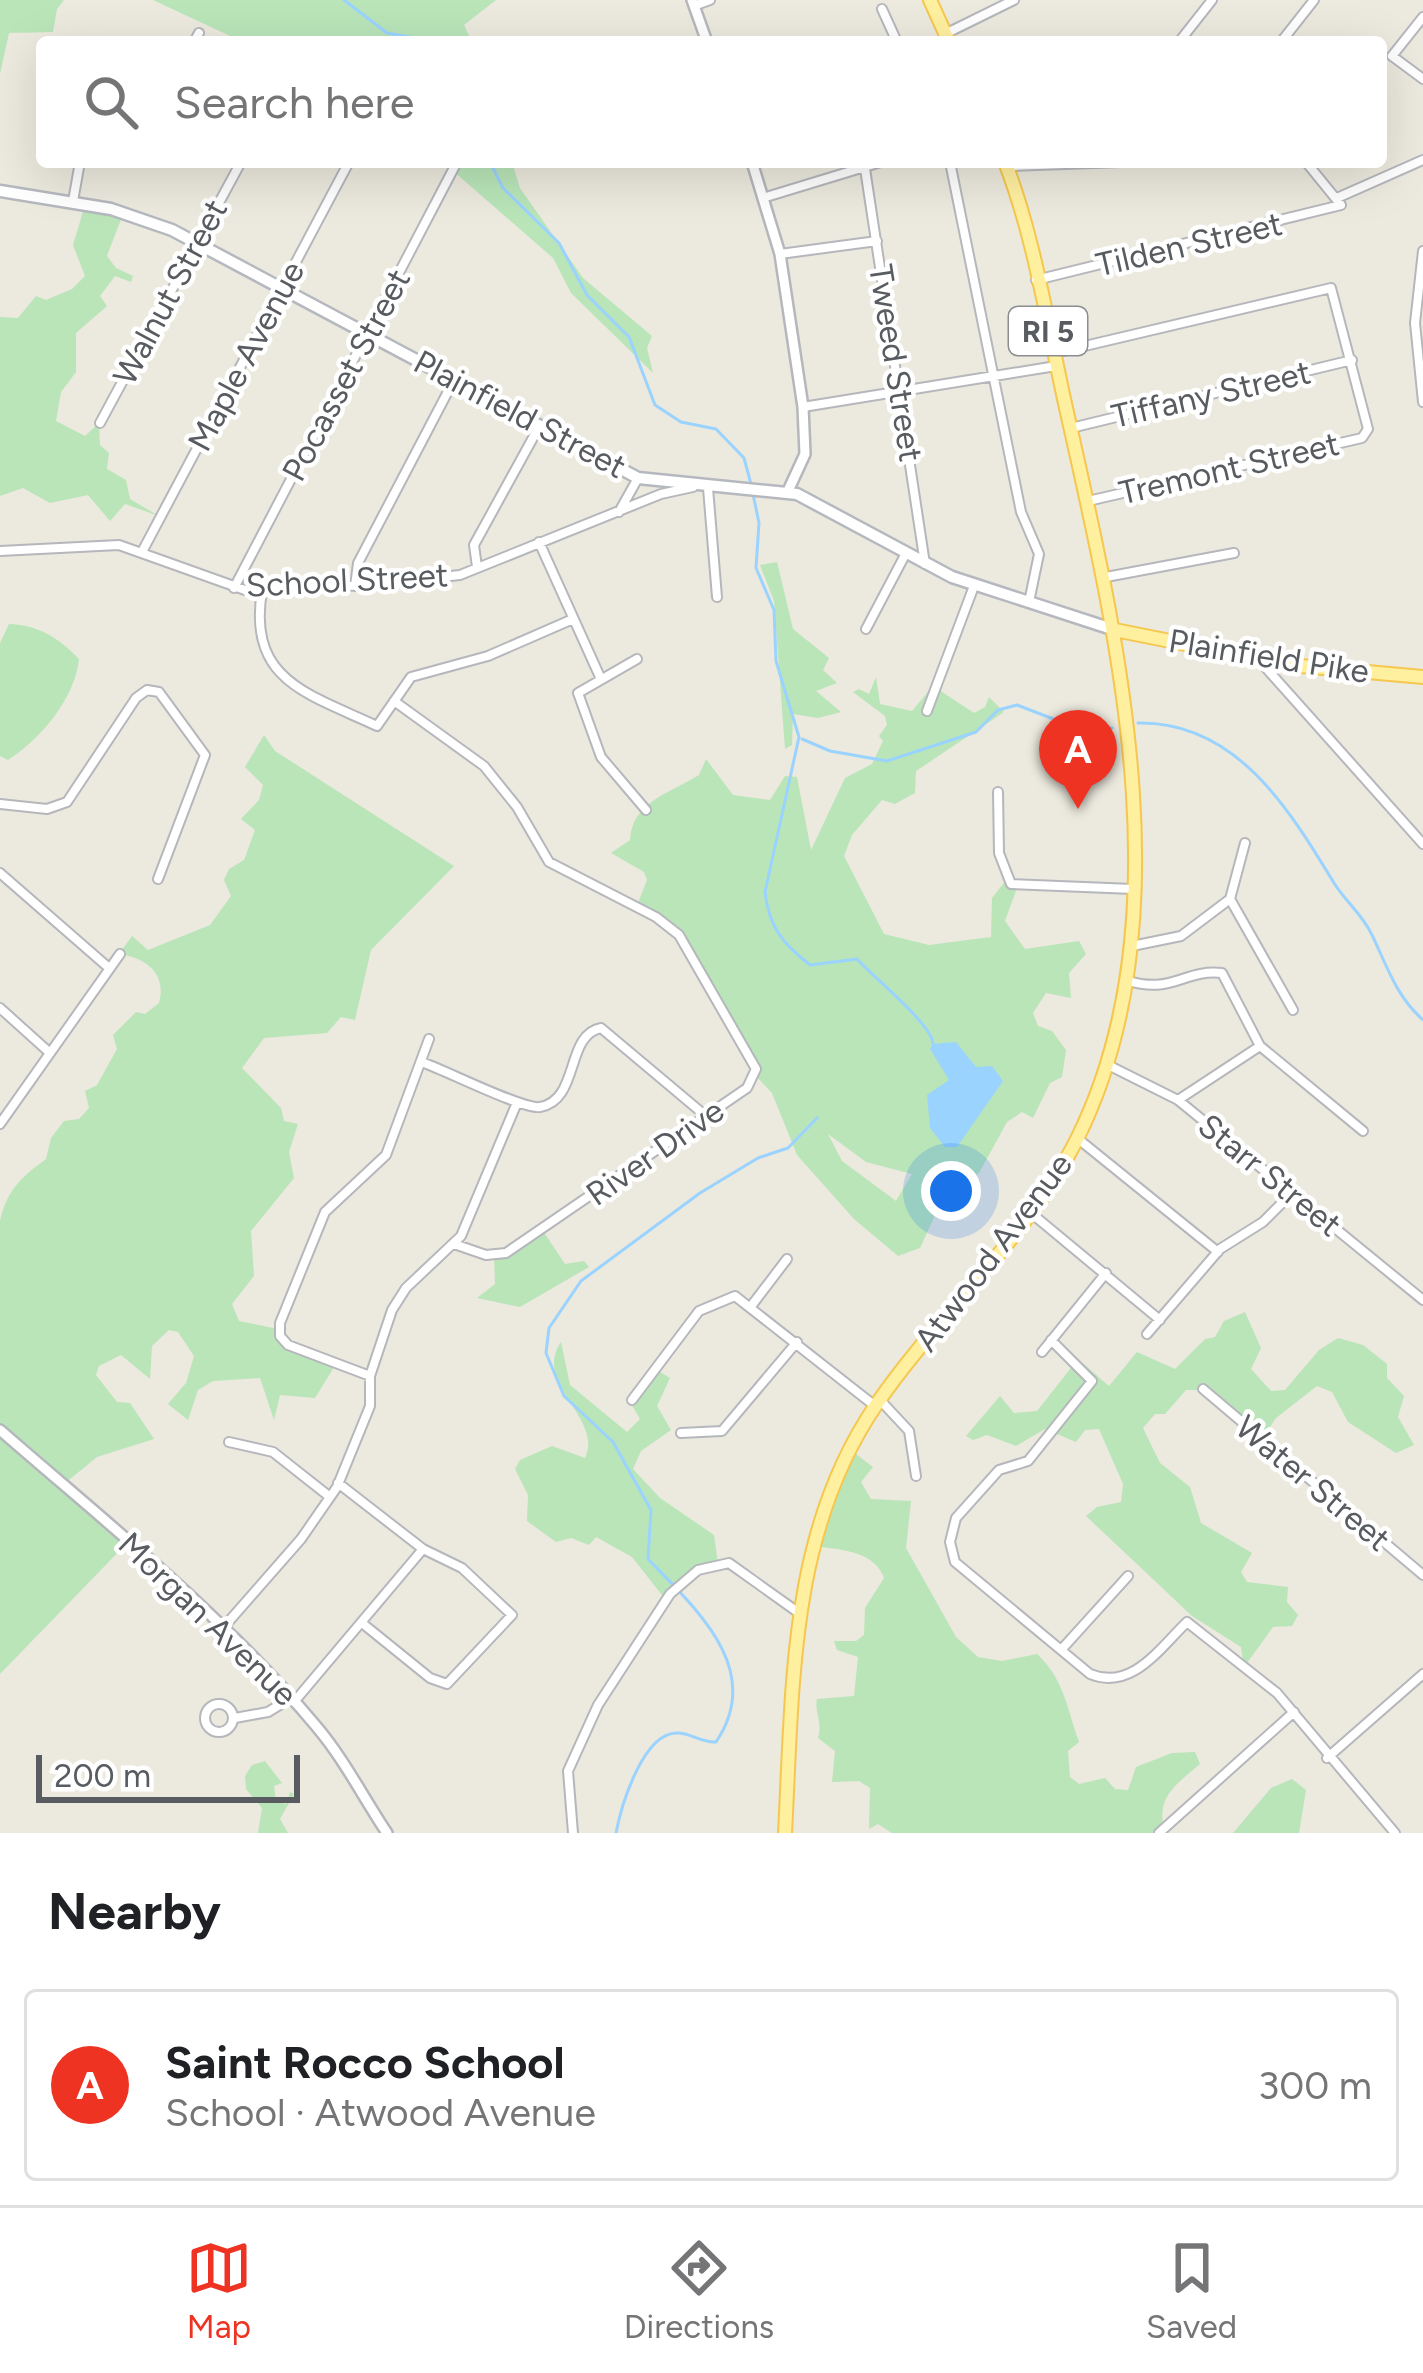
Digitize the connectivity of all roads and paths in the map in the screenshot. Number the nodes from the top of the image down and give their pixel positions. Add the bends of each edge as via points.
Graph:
1 (710, 0) edge
2 (930, 0) edge
3 (1014, 0) edge
4 (1212, 0) edge
5 (1314, 0) edge
6 (693, 3) edge
7 (882, 9) dead end
8 (1423, 17) edge
9 (705, 36) edge
10 (894, 36) edge
11 (946, 36) edge
12 (951, 36) edge
13 (1184, 36) edge
14 (1286, 36) edge
15 (1387, 54) edge
16 (1387, 56) edge
17 (1423, 79) edge
18 (1423, 160) edge
19 (79, 168) edge
20 (238, 168) edge
21 (346, 168) edge
22 (454, 168) edge
23 (754, 168) edge
24 (853, 168) edge
25 (866, 168) edge
26 (951, 168) edge
27 (1007, 168) edge
28 (1311, 168) edge
29 (0, 191) edge
30 (766, 197) junction
31 (73, 201) junction
32 (1339, 201) junction
33 (197, 242) junction
34 (878, 242) junction
35 (1423, 251) edge
36 (780, 254) junction
37 (1036, 280) junction
38 (283, 286) junction
39 (369, 332) junction
40 (1055, 360) junction
41 (1352, 361) junction
42 (992, 378) junction
43 (455, 379) junction
44 (901, 394) junction
45 (1423, 402) edge
46 (803, 407) junction
47 (100, 423) dead end
48 (540, 425) junction
49 (1071, 428) junction
50 (638, 478) junction
51 (693, 488) junction
52 (708, 488) junction
53 (788, 491) junction
54 (1088, 501) junction
55 (619, 512) junction
56 (539, 542) junction
57 (142, 550) junction
58 (0, 551) edge
59 (1234, 554) dead end
60 (905, 555) junction
61 (925, 565) junction
62 (477, 567) junction
63 (1106, 577) junction
64 (356, 586) junction
65 (974, 586) junction
66 (234, 588) junction
67 (262, 590) junction
68 (717, 596) dead end
69 (1029, 602) junction
70 (573, 619) junction
71 (866, 628) dead end
72 (1115, 630) junction
73 (1256, 658) junction
74 (637, 659) dead end
75 (600, 677) junction
76 (1423, 677) edge
77 (394, 701) junction
78 (928, 711) dead end
79 (998, 792) dead end
80 (0, 804) edge
81 (646, 810) dead end
82 (1423, 825) edge
83 (1414, 833) junction
84 (1245, 844) dead end
85 (1423, 844) edge
86 (0, 873) edge
87 (158, 879) dead end
88 (1133, 889) junction
89 (1230, 899) junction
90 (1132, 946) junction
91 (119, 954) dead end
92 (109, 968) junction
93 (1128, 980) junction
94 (0, 1008) edge
95 (1293, 1010) dead end
96 (428, 1039) dead end
97 (1260, 1046) junction
98 (50, 1053) junction
99 (424, 1063) junction
100 (1108, 1065) junction
101 (1178, 1100) junction
102 (516, 1105) junction
103 (707, 1117) junction
104 (0, 1124) edge
105 (1363, 1131) dead end
106 (1078, 1138) junction
107 (1292, 1193) junction
108 (1031, 1213) junction
109 (454, 1244) junction
110 (1218, 1252) junction
111 (788, 1259) dead end
112 (1106, 1273) junction
113 (1423, 1300) edge
114 (752, 1305) junction
115 (1160, 1320) junction
116 (1147, 1334) dead end
117 (1052, 1340) junction
118 (797, 1342) junction
119 (1042, 1352) dead end
120 (370, 1376) junction
121 (1203, 1390) dead end
122 (632, 1400) dead end
123 (878, 1403) junction
124 (0, 1430) edge
125 (681, 1433) dead end
126 (230, 1442) dead end
127 (916, 1476) dead end
128 (338, 1483) junction
129 (330, 1497) junction
130 (424, 1549) junction
131 (1422, 1572) edge
132 (1128, 1576) dead end
133 (800, 1612) junction
134 (362, 1623) junction
135 (223, 1628) junction
136 (1060, 1650) junction
137 (1423, 1674) edge
138 (293, 1700) junction
139 (1294, 1712) junction
140 (235, 1718) junction
141 (1327, 1758) junction
142 (387, 1833) edge
143 (573, 1833) edge
144 (785, 1833) edge
145 (1159, 1833) edge
146 (1396, 1833) edge

1 - 6 street
2 - 11 main road
3 - 12 street
4 - 13 street
5 - 14 street
6 - 9 street
7 - 10 street
8 - 15 street
16 - 17 street
18 - 32 street, Tilden Street
19 - 31 street
20 - 33 street, Walnut Street
21 - 38 street, Maple Avenue
22 - 39 street, Pocasset Street
23 - 30 street
24 - 30 street
25 - 34 street, Tweed Street
26 - 42 street
27 - 37 main road, Atwood Avenue / RI 5
28 - 32 street
29 - 31 main road, Plainfield Street
30 - 36 street
31 - 33 main road, Plainfield Street
32 - 37 street, Tilden Street
33 - 38 main road, Plainfield Street
33 - 47 street, Walnut Street
34 - 36 street
34 - 44 street, Tweed Street
35 - 45 street via 1415,323
36 - 46 street
37 - 40 main road, Atwood Avenue / RI 5
38 - 39 main road, Plainfield Street
38 - 57 street, Maple Avenue
39 - 43 main road, Plainfield Street
39 - 66 street, Pocasset Street
40 - 41 street via 1331,288
40 - 42 street
40 - 49 main road, Atwood Avenue / RI 5
41 - 49 street, Tiffany Street
41 - 54 street, Tremont Street via 1367,433
42 - 44 street
42 - 69 street via 1021,512 1039,554
43 - 48 main road, Plainfield Street
43 - 64 street via 358,563
44 - 46 street
44 - 61 street, Tweed Street
46 - 53 street via 805,454
48 - 50 main road, Plainfield Street
48 - 62 street via 474,545
49 - 54 main road, Atwood Avenue / RI 5
50 - 51 main road, Plainfield Street
50 - 55 street
51 - 52 main road, Plainfield Street
51 - 55 street, School Street
52 - 53 main road, Plainfield Street
52 - 68 street
53 - 60 main road, Plainfield Street
54 - 63 main road, Atwood Avenue / RI 5
55 - 56 street, School Street
56 - 62 street, School Street
56 - 70 street
57 - 58 street, School Street
57 - 66 street, School Street
59 - 63 street
60 - 61 main road, Plainfield Street
60 - 71 street
61 - 65 main road, Plainfield Street
62 - 64 street, School Street via 452,577
63 - 72 main road, Atwood Avenue / RI 5
64 - 67 street, School Street
65 - 69 main road, Plainfield Street
65 - 78 street
66 - 67 street, School Street
67 - 77 street via 262,648 283,678 377,726
69 - 72 main road, Plainfield Street
70 - 75 street
70 - 77 street via 420,673
72 - 73 main road, Plainfield Pike
72 - 88 main road, Atwood Avenue / RI 5
73 - 76 main road, Plainfield Pike
73 - 83 street
74 - 75 street
75 - 81 street via 578,691 583,718 601,757
77 - 103 street, River Drive via 494,776 549,862 656,917 686,944 756,1069 746,1088
79 - 88 street via 999,853 1011,884
80 - 87 street via 47,809 67,802 136,698 159,692 205,763
82 - 83 street
83 - 85 street
84 - 89 street
86 - 92 street
88 - 90 main road, Atwood Avenue / RI 5
89 - 90 street via 1181,936
89 - 95 street
90 - 93 main road, Atwood Avenue / RI 5
91 - 92 street
92 - 98 street
93 - 97 street via 1166,988 1222,973
93 - 100 main road, Atwood Avenue / RI 5
94 - 98 street
96 - 99 street
97 - 101 street
97 - 105 street
98 - 104 street
99 - 102 street
99 - 120 street via 386,1155 325,1212 280,1323 288,1345
100 - 101 street, Starr Street
100 - 106 main road, Atwood Avenue / RI 5
101 - 107 street, Starr Street
102 - 103 street via 556,1100 597,1028
102 - 109 street
103 - 109 street, River Drive via 506,1252 486,1255
106 - 108 main road, Atwood Avenue / RI 5
106 - 110 street
107 - 110 street
107 - 113 street, Starr Street
108 - 112 street
108 - 123 main road, Atwood Avenue / RI 5
109 - 120 street via 399,1295
110 - 115 street
111 - 114 street
112 - 115 street
112 - 117 street
114 - 118 street
114 - 122 street via 724,1296 699,1311
115 - 116 street
117 - 119 street
117 - 136 street via 1092,1381 1028,1461 999,1470 956,1518 950,1542 955,1562
118 - 123 street
118 - 125 street via 722,1431
120 - 128 street via 370,1406
121 - 131 street, Water Street
123 - 127 street via 909,1431
123 - 133 main road, Atwood Avenue / RI 5 via 817,1528
124 - 135 street, Morgan Avenue
126 - 129 street via 273,1452
128 - 129 street
128 - 130 street
129 - 135 street
130 - 134 street
130 - 134 street via 506,1606 511,1619 503,1630 441,1684
132 - 136 street
133 - 143 street via 729,1563 685,1579 633,1645 572,1757
133 - 144 main road, Atwood Avenue / RI 5
134 - 138 street
135 - 138 street, Morgan Avenue
136 - 139 street via 1090,1674 1122,1679 1187,1622
137 - 141 street
138 - 140 street
138 - 142 street, Morgan Avenue
139 - 141 street
139 - 145 street
140 - 140 street via 214,1702 203,1714 215,1732 226,1733
141 - 146 street

